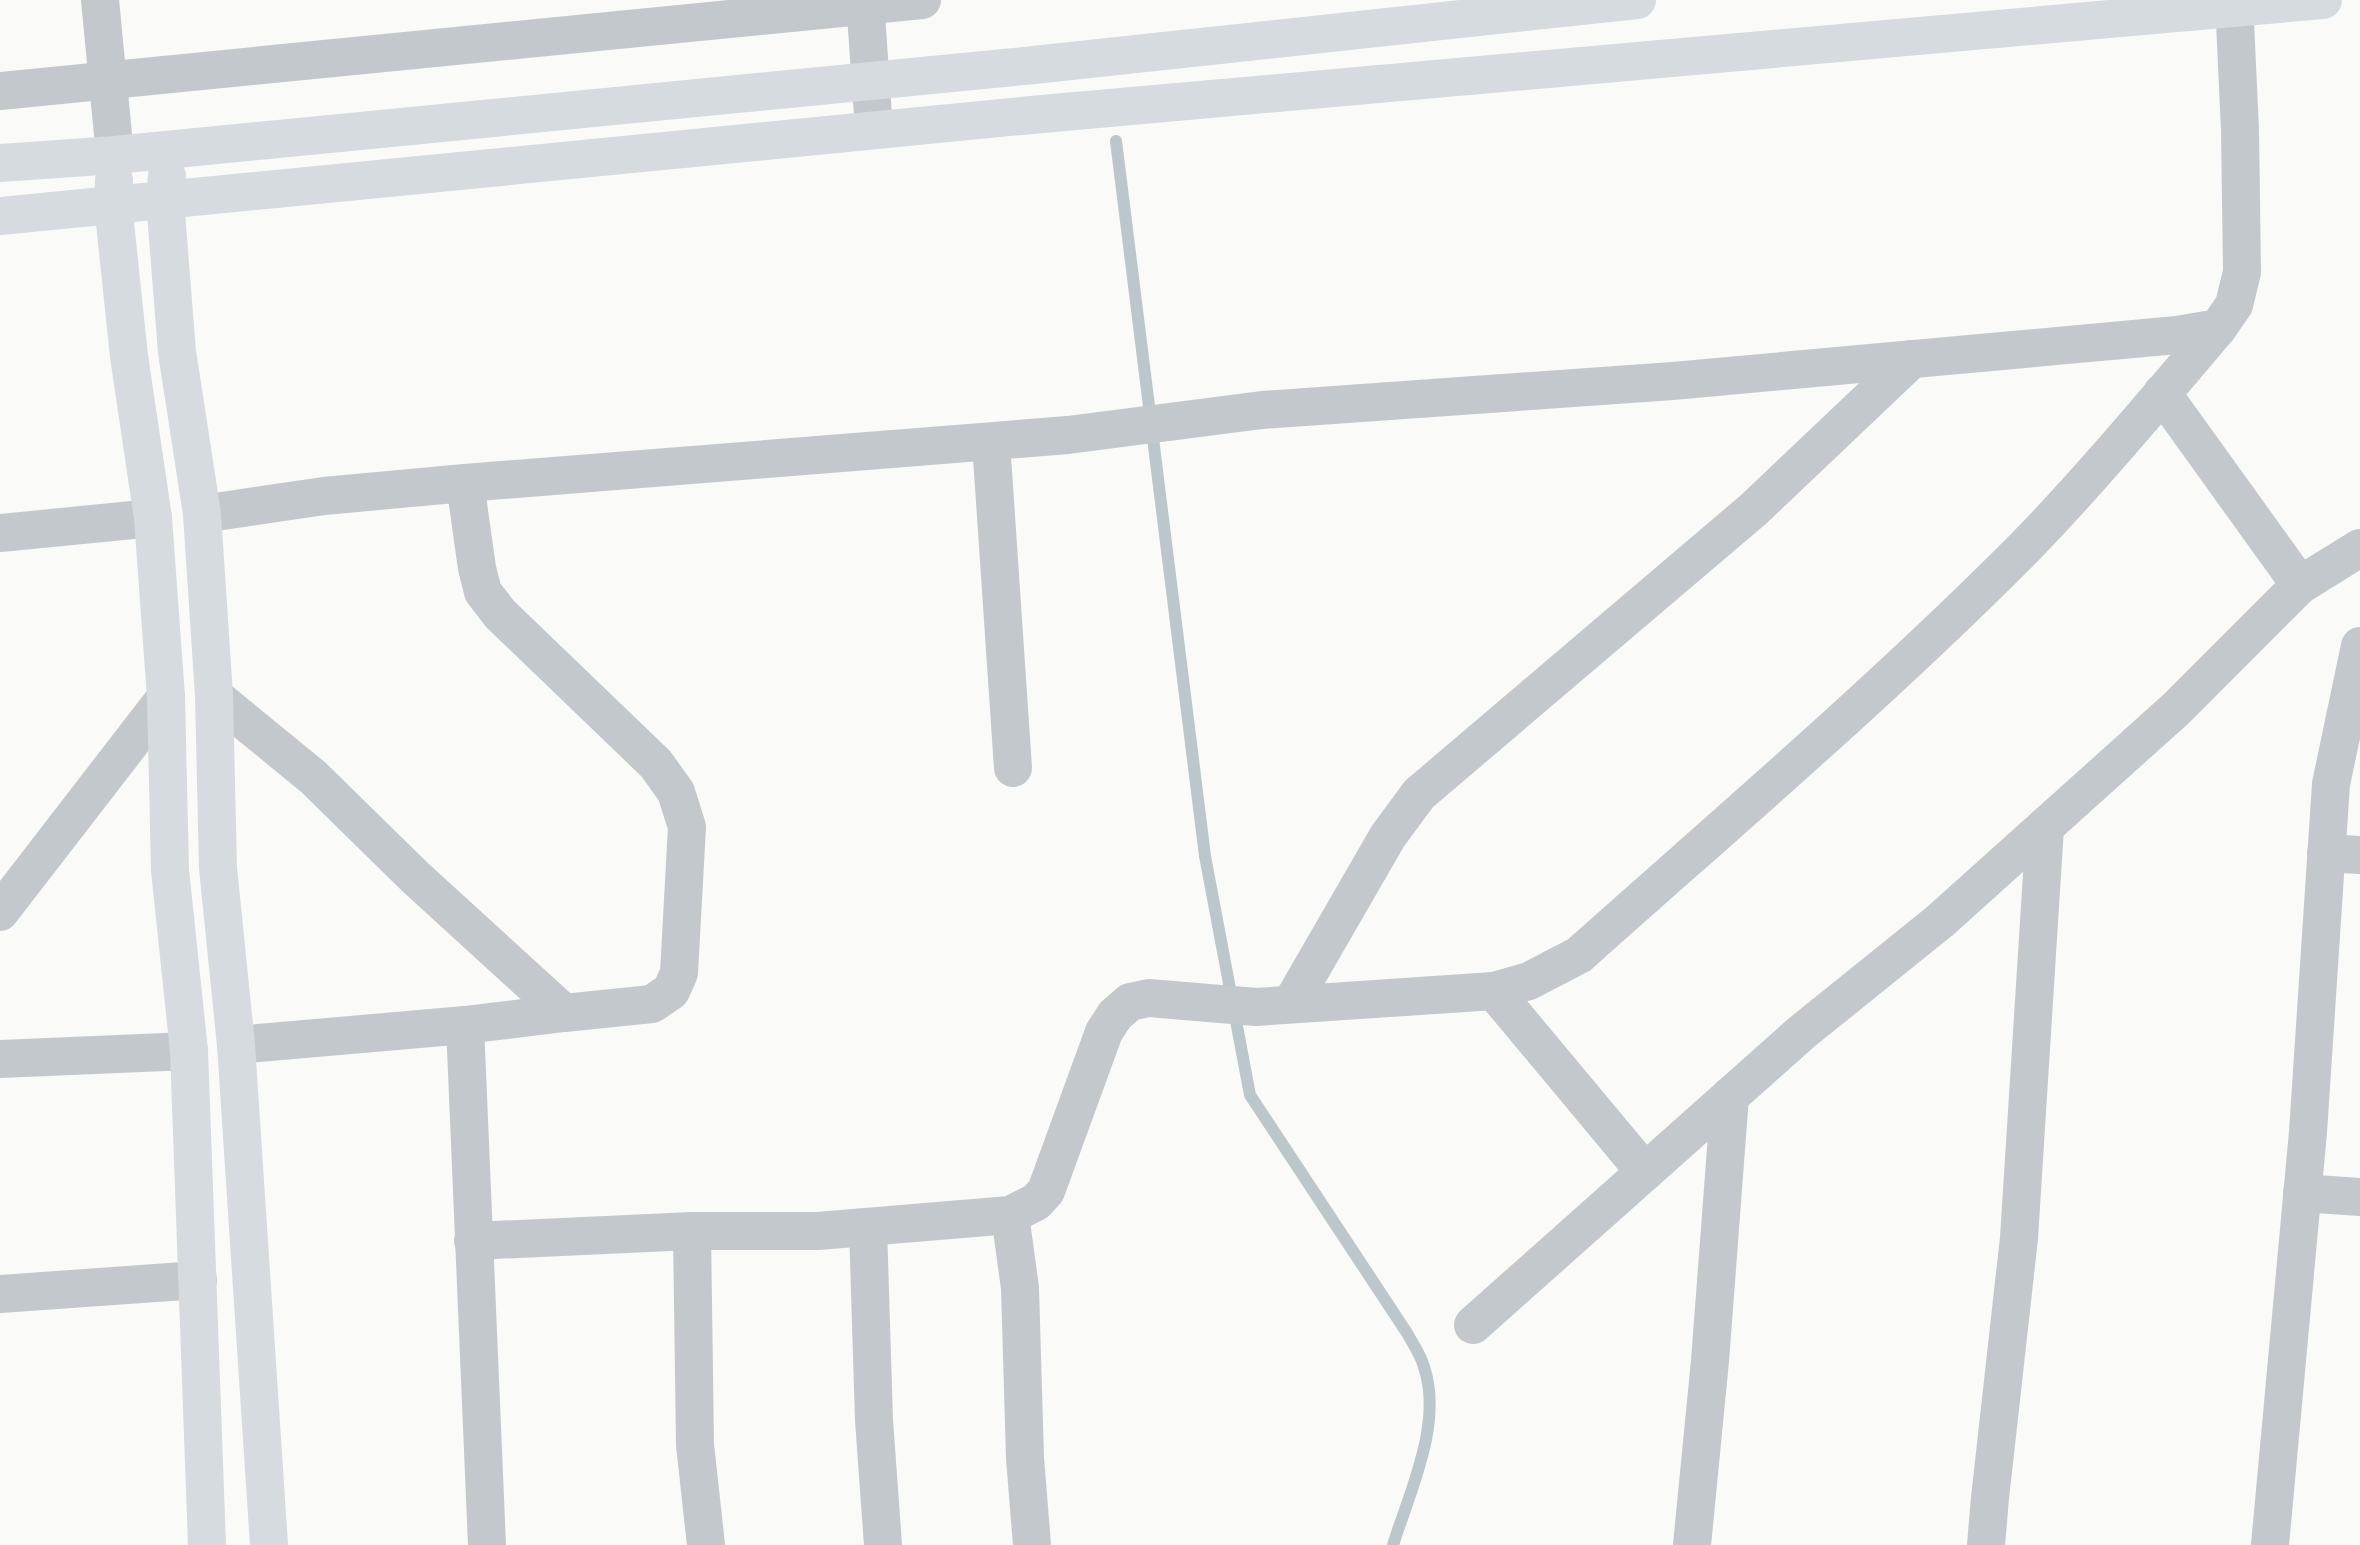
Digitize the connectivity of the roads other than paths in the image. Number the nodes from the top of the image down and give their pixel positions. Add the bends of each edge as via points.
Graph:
1 (100, 0) edge
2 (922, 0) edge
3 (1637, 0) edge
4 (2323, 0) edge
5 (865, 3) edge
6 (2234, 4) edge
7 (106, 81) junction
8 (871, 81) junction
9 (0, 91) edge
10 (874, 130) junction
11 (169, 150) junction
12 (114, 155) junction
13 (0, 163) edge
14 (165, 200) junction
15 (113, 204) junction
16 (0, 216) edge
17 (2218, 328) junction
18 (1912, 359) junction
19 (2162, 393) junction
20 (991, 442) junction
21 (465, 483) junction
22 (202, 514) junction
23 (153, 518) junction
24 (0, 533) edge
25 (2360, 548) edge
26 (2300, 585) junction
27 (2360, 646) edge
28 (214, 696) junction
29 (166, 697) junction
30 (1013, 768) dead end
31 (2045, 827) junction
32 (2343, 854) edge
33 (0, 912) edge
34 (1493, 991) junction
35 (1273, 1006) junction
36 (564, 1013) junction
37 (466, 1025) junction
38 (236, 1045) junction
39 (189, 1051) junction
40 (0, 1059) edge
41 (1730, 1096) junction
42 (1645, 1172) junction
43 (2302, 1193) junction
44 (2360, 1197) edge
45 (1010, 1215) junction
46 (868, 1227) junction
47 (692, 1231) junction
48 (474, 1241) junction
49 (198, 1280) junction
50 (0, 1294) edge
51 (1472, 1325) dead end
52 (207, 1545) edge
53 (269, 1545) edge
54 (487, 1545) edge
55 (706, 1545) edge
56 (883, 1545) edge
57 (1032, 1545) edge
58 (1692, 1545) edge
59 (1986, 1545) edge
60 (2275, 1545) edge

1 - 7 street
2 - 5 street
3 - 8 street
4 - 6 street
5 - 7 street
5 - 8 street
6 - 10 street
6 - 17 street via 2242,272 2234,305
7 - 9 street
7 - 12 street
8 - 10 street
8 - 11 street
10 - 14 street
11 - 12 street
11 - 14 street
12 - 13 street
12 - 15 street
14 - 15 street
14 - 22 street via 177,352
15 - 16 street
15 - 23 street
17 - 18 street
17 - 19 street
18 - 20 street via 1262,410
18 - 35 street via 1754,509 1419,794
19 - 26 street
19 - 34 street via 2026,545 1900,669 1579,956 1529,981
20 - 21 street
20 - 30 street
21 - 22 street via 324,496
21 - 36 street via 483,592 500,614 656,764 676,792 687,827 679,973 671,991 652,1004
22 - 28 street
23 - 24 street
23 - 29 street
25 - 26 street
26 - 31 street via 2176,709
27 - 32 street via 2331,784
28 - 36 street via 313,777
28 - 38 street via 218,868
29 - 33 street
29 - 39 street via 170,870
31 - 41 street
31 - 59 street via 2019,1238
32 - 43 street
34 - 35 street
34 - 42 street
35 - 45 street via 1149,998 1130,1002 1104,1032 1046,1191 1036,1202
36 - 37 street
37 - 38 street
37 - 48 street
38 - 53 street
39 - 40 street
39 - 49 street
41 - 42 street
41 - 58 street
42 - 51 street
43 - 44 street
43 - 60 street
45 - 46 street
45 - 57 street via 1020,1288
46 - 47 street
46 - 56 street
47 - 48 street
47 - 55 street via 695,1446
48 - 54 street
49 - 50 street
49 - 52 street

